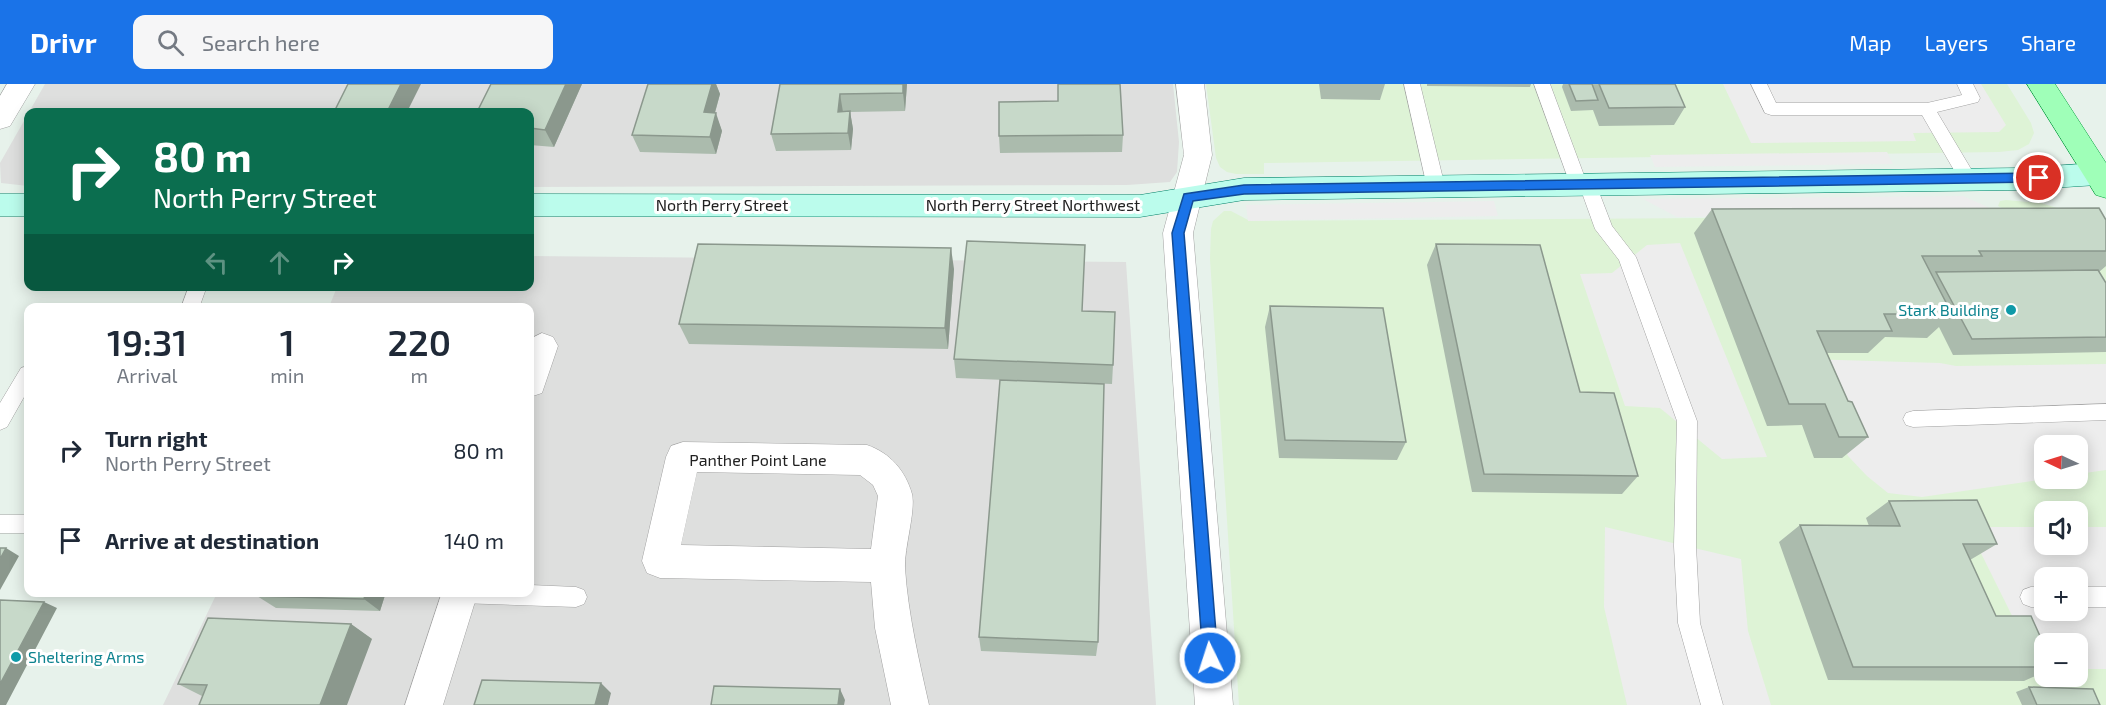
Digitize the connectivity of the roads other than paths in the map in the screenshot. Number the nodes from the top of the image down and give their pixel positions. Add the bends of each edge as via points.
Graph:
1 (21, 84) edge
2 (1190, 84) edge
3 (1413, 84) edge
4 (1542, 84) edge
5 (1759, 84) edge
6 (1965, 84) edge
7 (2041, 84) edge
8 (1928, 109) junction
9 (0, 119) edge
10 (2103, 178) edge
11 (1968, 179) junction
12 (1584, 184) junction
13 (1436, 187) junction
14 (1188, 197) junction
15 (0, 205) edge
16 (24, 205) edge
17 (534, 205) edge
18 (914, 206) joint
19 (542, 346) dead end
20 (534, 371) edge
21 (24, 381) edge
22 (2106, 412) edge
23 (1912, 419) dead end
24 (0, 421) edge
25 (0, 524) edge
26 (24, 524) edge
27 (887, 566) junction
28 (534, 596) edge
29 (459, 597) edge
30 (576, 597) dead end
31 (2088, 597) edge
32 (2106, 597) edge
33 (424, 705) edge
34 (910, 705) edge
35 (1214, 705) edge
36 (1712, 705) edge

1 - 9 street
2 - 14 street via 1198,155
3 - 13 lane
4 - 12 lane
5 - 8 lane via 1771,109
6 - 8 lane via 1972,98
7 - 10 main road
8 - 11 lane
10 - 11 street
11 - 12 street
12 - 13 street
12 - 36 lane via 1604,229 1628,257 1687,422 1685,546 1689,623
13 - 14 street via 1244,189
14 - 18 street, North Perry Street Northwest via 1140,206
14 - 35 street via 1178,233
15 - 16 street
17 - 18 street, North Perry Street
19 - 20 street
21 - 24 lane
22 - 23 lane
25 - 26 lane
27 - 27 street, Panther Point Lane via 660,561 683,457 867,460 886,475 895,496
27 - 34 street, Panther Point Lane via 894,628
28 - 30 lane
29 - 33 street
31 - 32 lane

